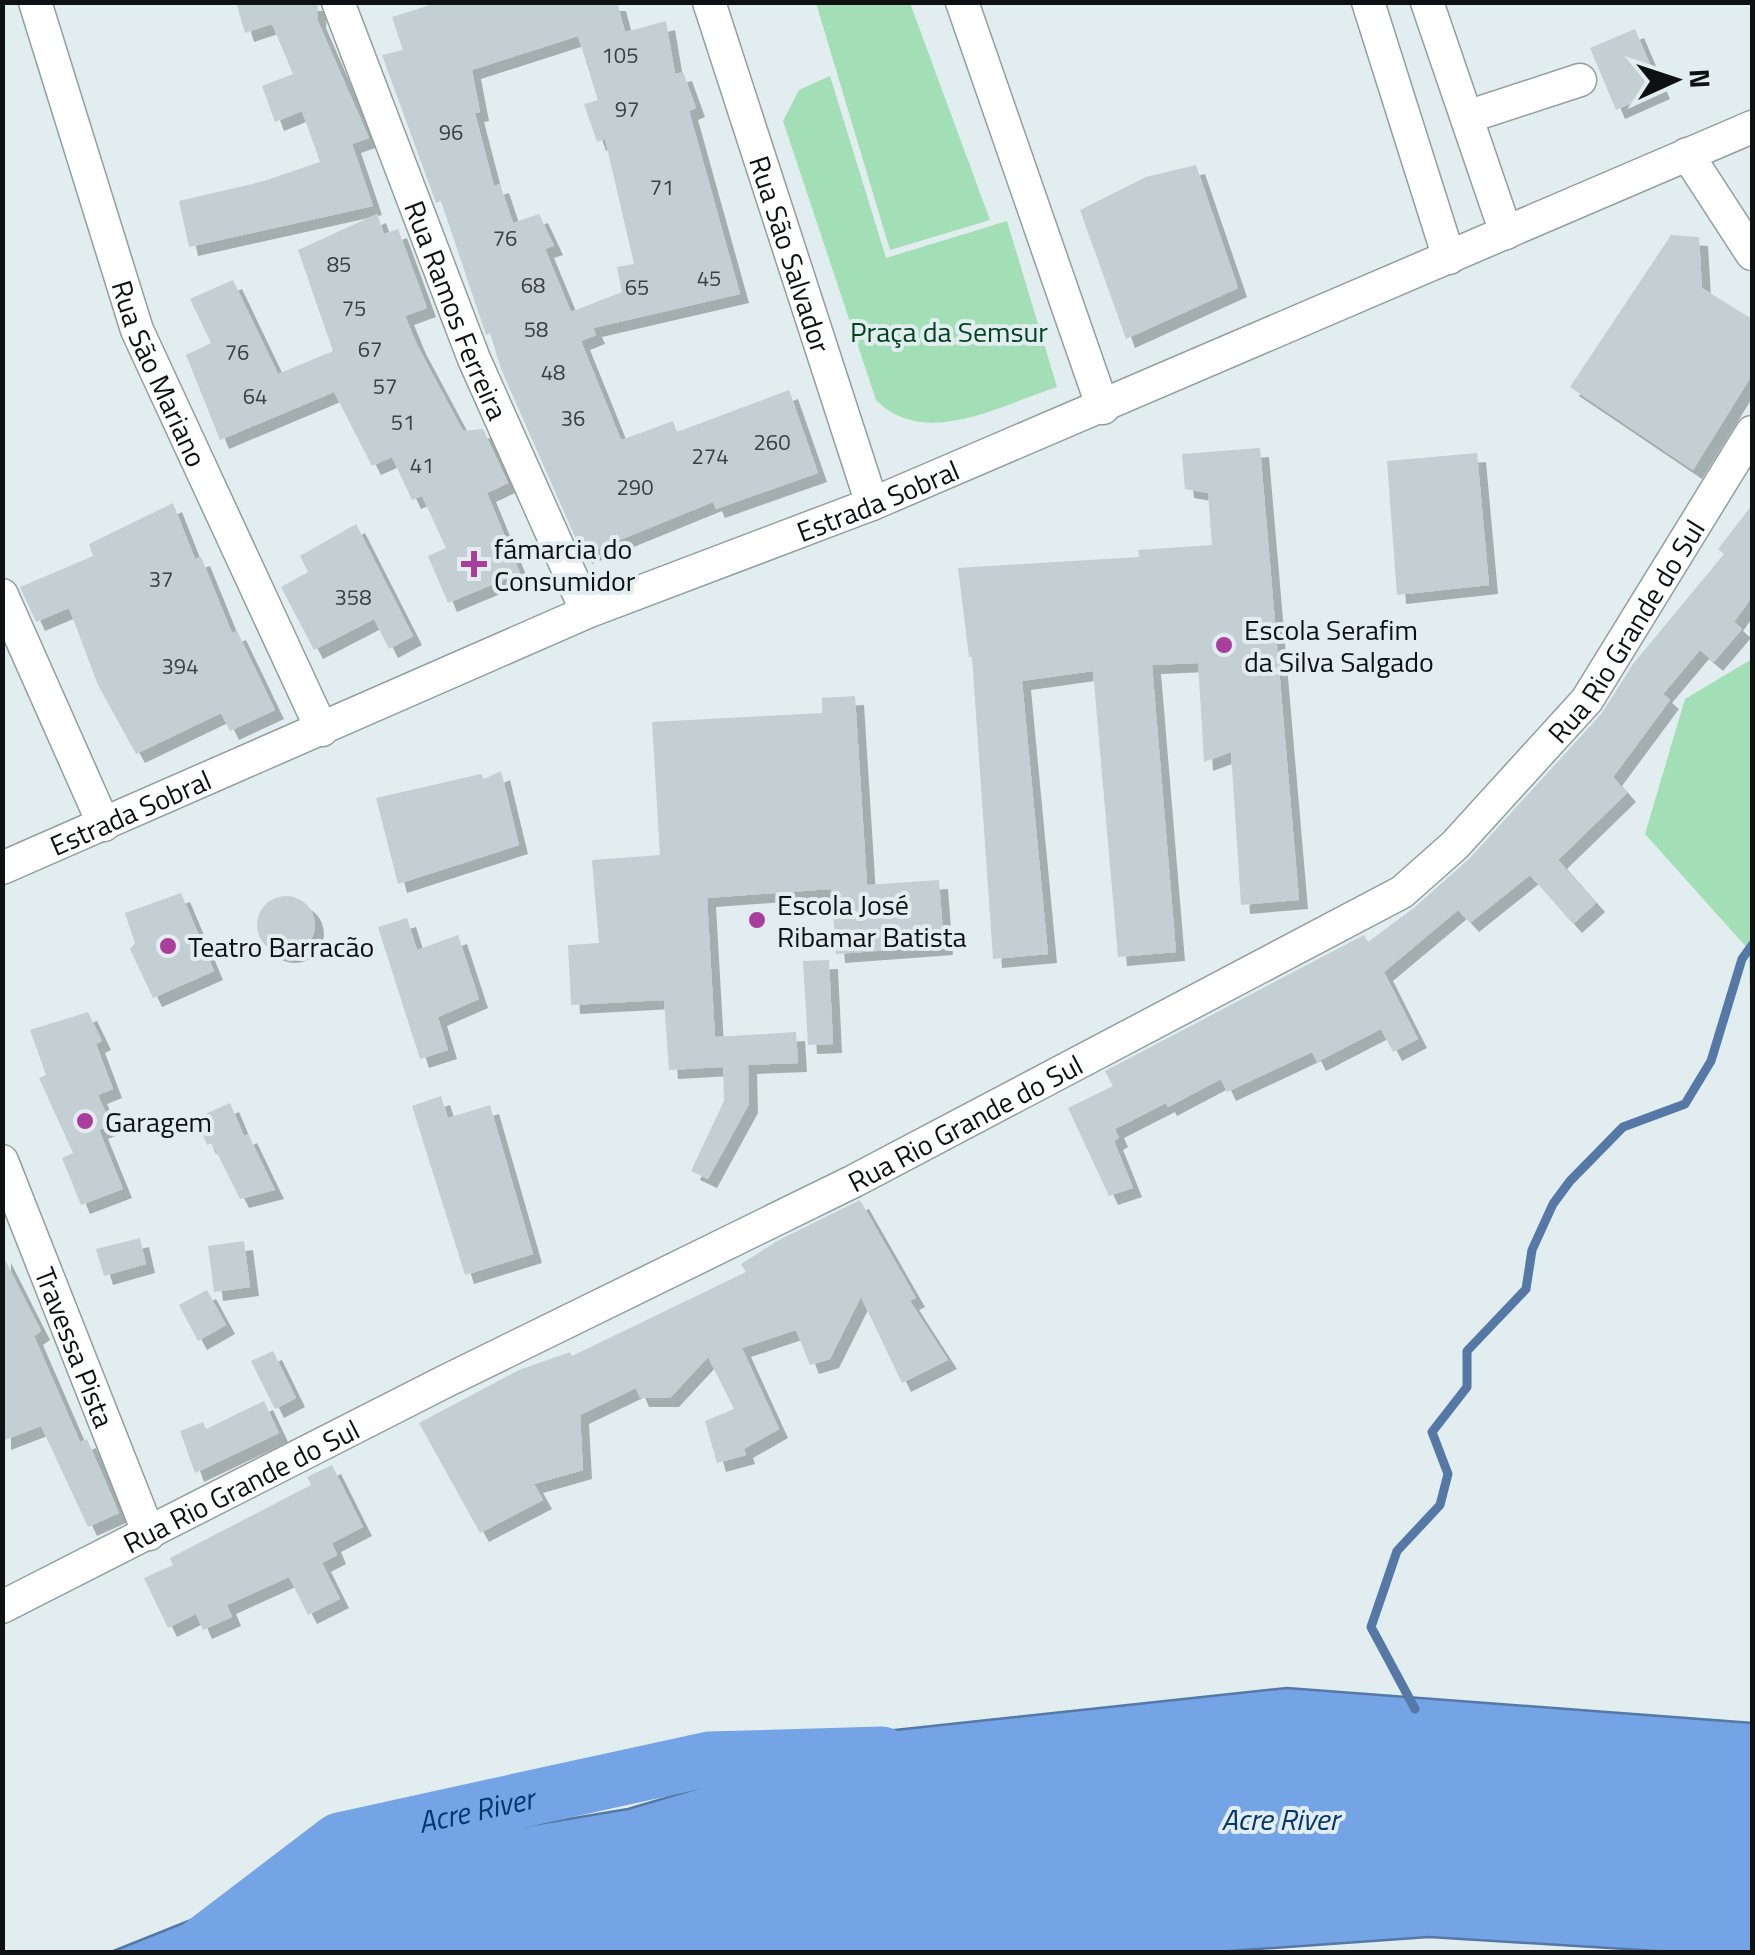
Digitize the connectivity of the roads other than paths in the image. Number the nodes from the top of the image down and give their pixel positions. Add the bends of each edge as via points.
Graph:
1 (35, 2) edge
2 (338, 2) edge
3 (709, 2) edge
4 (962, 2) edge
5 (1368, 2) edge
6 (1427, 2) edge
7 (1580, 80) dead end
8 (1467, 116) junction
9 (1752, 127) edge
10 (1687, 154) junction
11 (1506, 233) junction
12 (1752, 254) edge
13 (1449, 258) junction
14 (1103, 408) junction
15 (1752, 432) edge
16 (872, 504) junction
17 (2, 595) edge
18 (587, 612) junction
19 (322, 730) junction
20 (104, 825) junction
21 (2, 868) edge
22 (2, 1161) edge
23 (12, 1212) edge
24 (149, 1534) junction
25 (2, 1607) edge

1 - 19 street, Rua São Mariano via 137,330
2 - 18 street, Rua Ramos Ferreira via 474,359
3 - 16 street, Rua São Salvador
4 - 14 street
5 - 13 street
6 - 8 street
7 - 8 street
8 - 11 street
9 - 10 street, Estrada Sobral
10 - 11 street, Estrada Sobral
10 - 12 street
11 - 13 street, Estrada Sobral
13 - 14 street, Estrada Sobral
14 - 16 street, Estrada Sobral
15 - 24 street, Rua Rio Grande do Sul via 1587,700 1402,892 854,1181
16 - 18 street, Estrada Sobral
17 - 20 street
18 - 19 street, Estrada Sobral
19 - 20 street, Estrada Sobral
20 - 21 street, Estrada Sobral
22 - 23 street, Travessa Pista
23 - 24 street, Travessa Pista
24 - 25 street, Rua Rio Grande do Sul

